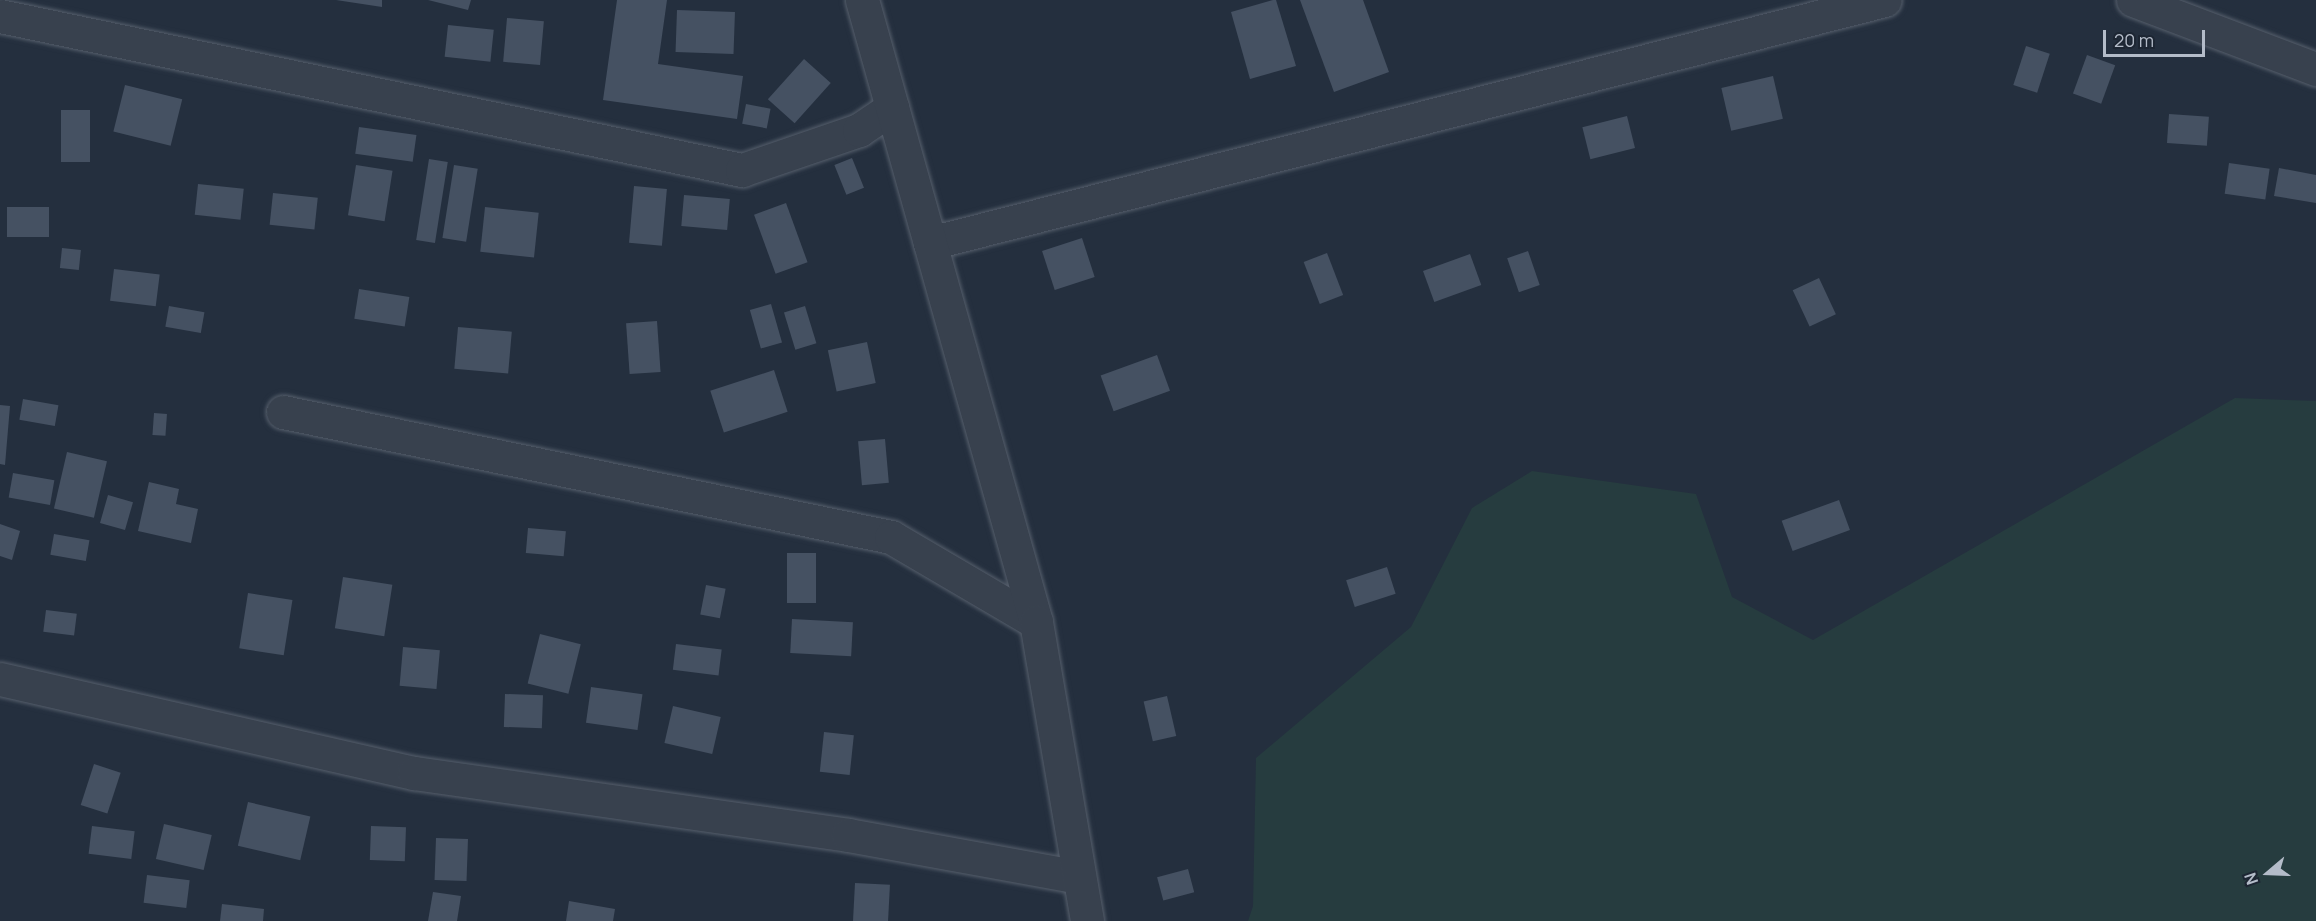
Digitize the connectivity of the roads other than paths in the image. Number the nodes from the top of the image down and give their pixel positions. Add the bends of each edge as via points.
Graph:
1 (862, 0) edge
2 (1885, 0) edge
3 (2133, 0) edge
4 (0, 16) edge
5 (2316, 69) edge
6 (892, 108) junction
7 (930, 243) junction
8 (283, 412) dead end
9 (1036, 622) junction
10 (0, 679) edge
11 (1078, 877) junction
12 (1087, 921) edge

1 - 6 street
2 - 7 street
3 - 5 street
4 - 6 street via 742,170 859,130
6 - 7 street
7 - 9 street
8 - 9 street via 891,537
9 - 11 street
10 - 11 street via 414,773 848,835
11 - 12 street

